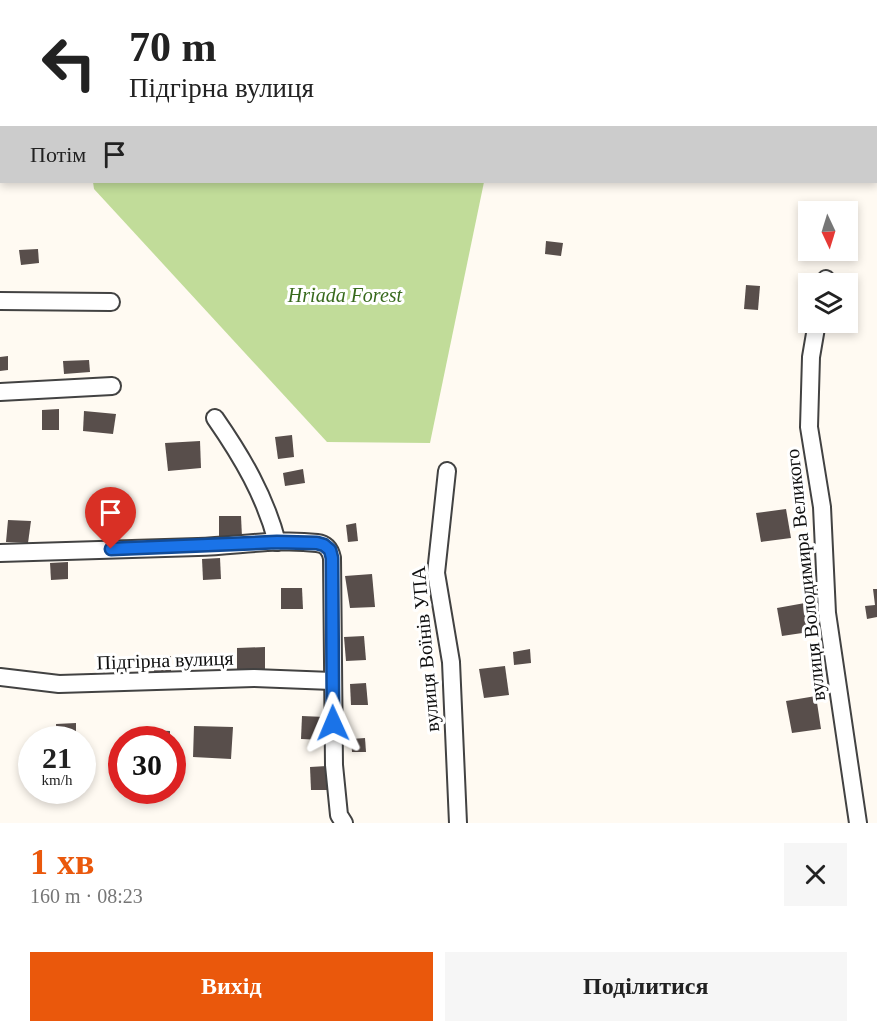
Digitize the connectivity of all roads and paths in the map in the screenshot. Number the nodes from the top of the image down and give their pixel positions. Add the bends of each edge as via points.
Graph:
1 (0, 301) edge
2 (111, 302) dead end
3 (815, 333) edge
4 (112, 386) dead end
5 (0, 392) edge
6 (215, 418) dead end
7 (447, 471) dead end
8 (277, 542) junction
9 (0, 553) edge
10 (0, 677) edge
11 (332, 681) junction
12 (344, 823) edge
13 (458, 823) edge
14 (858, 823) edge

1 - 2 street
3 - 14 street, вулиця Володимира Великого via 809,427 822,507 826,613
4 - 5 street
6 - 8 street via 251,475 270,514
7 - 13 street, вулиця Воїнів УПА via 436,573 451,662
8 - 9 street
8 - 11 street via 317,543 330,550
10 - 11 street, Підгірна вулиця via 59,684 254,678
11 - 12 street via 334,765 339,815

